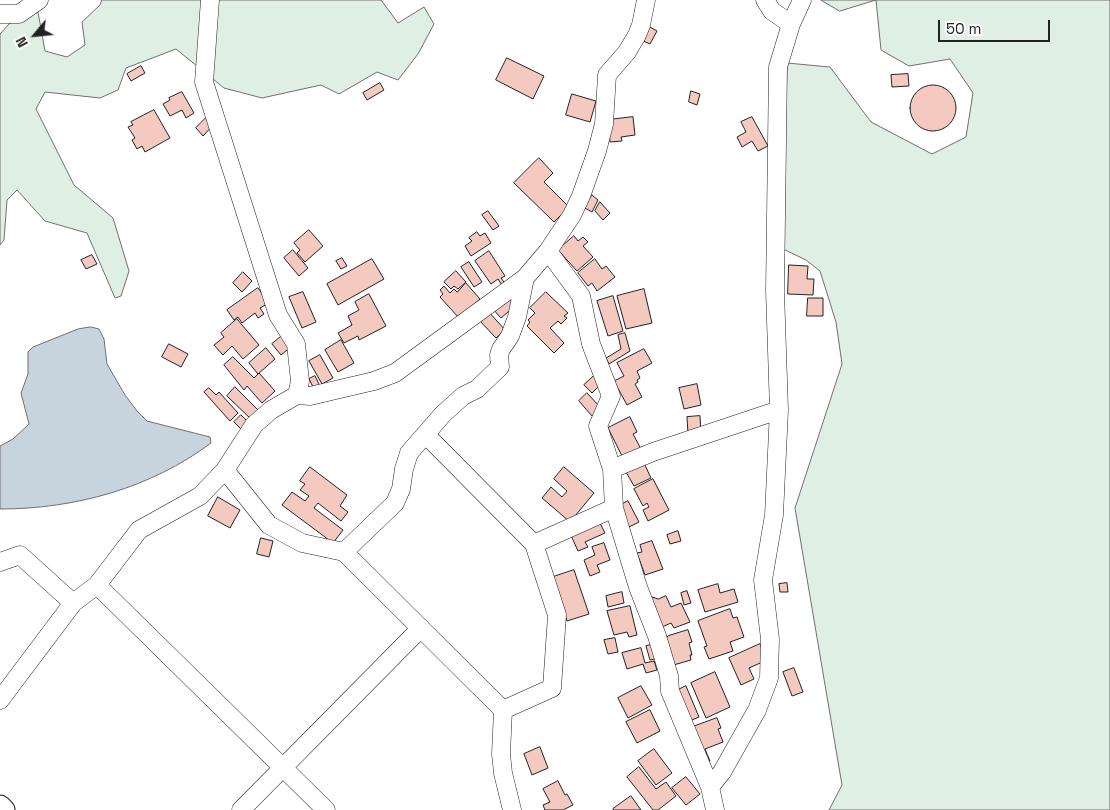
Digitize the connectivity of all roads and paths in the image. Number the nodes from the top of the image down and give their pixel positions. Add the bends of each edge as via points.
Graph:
1 (39, 0) edge
2 (210, 0) edge
3 (646, 0) edge
4 (765, 0) edge
5 (802, 0) edge
6 (0, 14) edge
7 (791, 24) junction
8 (548, 251) junction
9 (525, 278) junction
10 (297, 395) junction
11 (779, 410) junction
12 (426, 435) junction
13 (226, 470) junction
14 (612, 470) junction
15 (614, 508) junction
16 (534, 544) junction
17 (344, 552) junction
18 (0, 562) edge
19 (97, 585) junction
20 (73, 603) junction
21 (421, 628) junction
22 (0, 700) edge
23 (503, 710) junction
24 (283, 768) junction
25 (710, 787) junction
26 (0, 806) edge
27 (4, 810) edge
28 (241, 810) edge
29 (326, 810) edge
30 (512, 810) edge
31 (715, 810) edge

1 - 6 street via 19,14
2 - 10 street via 204,82 278,314 296,344 300,381
3 - 8 street via 637,35 607,75 604,124 581,196
4 - 7 street via 772,11
5 - 7 street
7 - 11 street via 778,68 775,291
8 - 9 street
8 - 14 street via 582,296 592,344 611,396 598,426
9 - 10 street via 395,373 310,396
9 - 12 street via 517,317 499,355 500,367 443,414
10 - 13 street via 271,410 254,425
11 - 14 street via 653,452
11 - 25 street via 774,515 763,580 770,639 769,678 757,710
12 - 16 street
12 - 17 street via 409,453 395,503
13 - 17 street via 269,525 302,543
13 - 19 street via 200,496 138,530
14 - 15 street
15 - 16 street
15 - 25 street via 657,636 669,676 670,692
16 - 23 street via 558,615 552,688
17 - 21 street
18 - 20 street via 20,554
19 - 20 street
19 - 24 street
20 - 22 street
21 - 23 street
21 - 24 street
23 - 30 street via 502,773
24 - 28 street
24 - 29 street
25 - 31 street
26 - 27 main road

